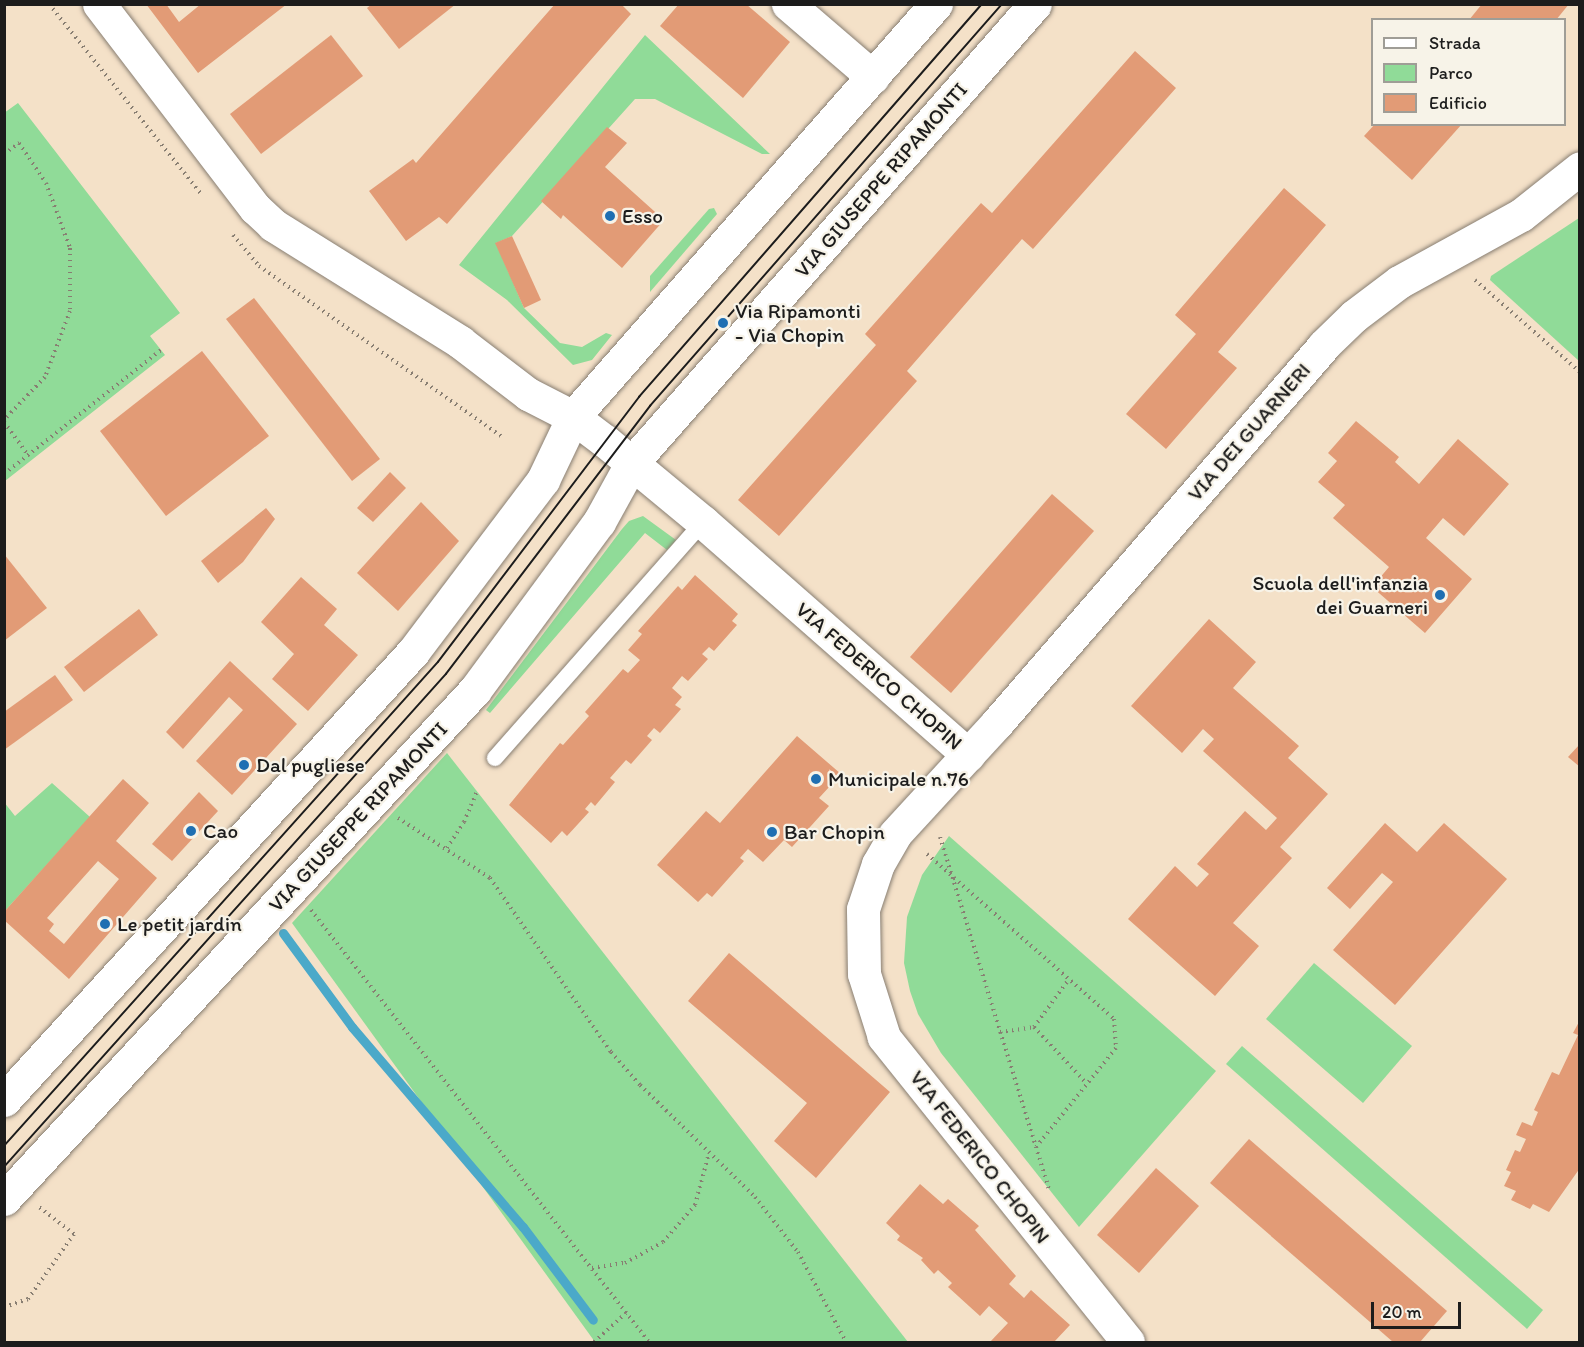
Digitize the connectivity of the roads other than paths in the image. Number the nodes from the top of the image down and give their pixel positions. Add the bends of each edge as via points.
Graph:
1 (99, 4) edge
2 (788, 4) edge
3 (936, 4) edge
4 (1035, 4) edge
5 (873, 77) junction
6 (1580, 168) edge
7 (573, 417) junction
8 (631, 464) junction
9 (703, 522) junction
10 (968, 755) junction
11 (495, 758) dead end
12 (4, 1101) edge
13 (4, 1199) edge
14 (1128, 1342) edge

1 - 7 street via 255,208 273,225 460,342 528,394
2 - 5 street
3 - 5 street
4 - 8 street, VIA GIUSEPPE RIPAMONTI
5 - 7 street
6 - 10 street, VIA DEI GUARNERI via 1521,215 1399,282 1353,316
7 - 8 street
7 - 12 street via 543,480 413,652
8 - 9 street, VIA FEDERICO CHOPIN
8 - 13 street, VIA GIUSEPPE RIPAMONTI via 599,522 475,690
9 - 10 street, VIA FEDERICO CHOPIN
9 - 11 lane
10 - 14 street, VIA FEDERICO CHOPIN via 895,834 879,864 863,909 868,992 884,1037

